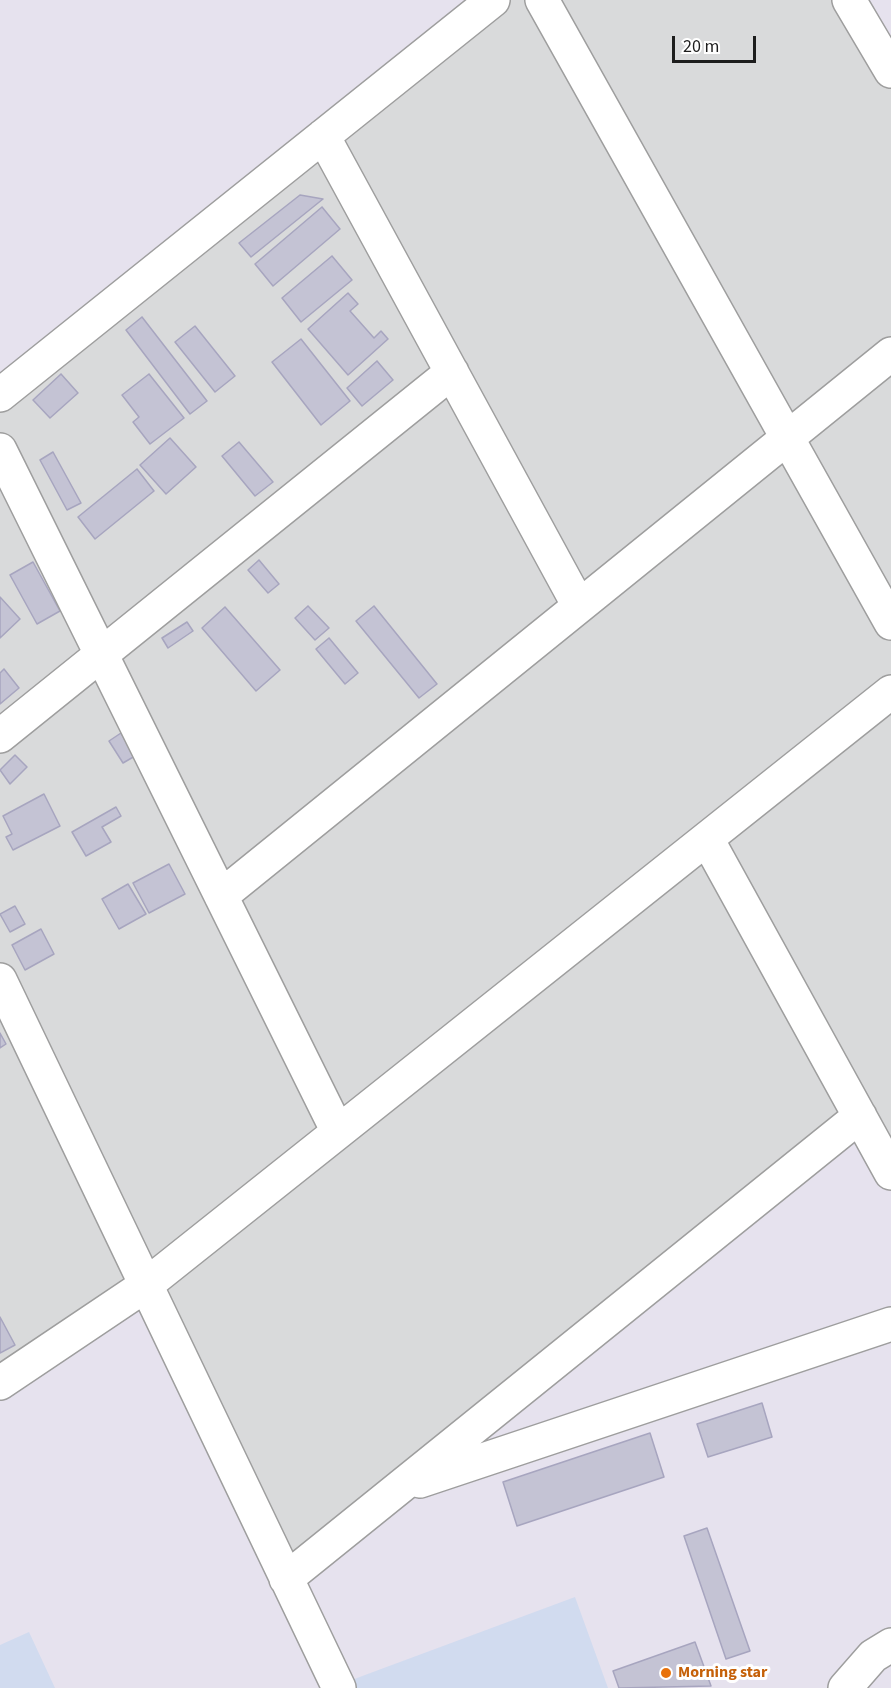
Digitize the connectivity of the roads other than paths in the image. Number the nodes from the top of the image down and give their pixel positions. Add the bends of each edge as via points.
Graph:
1 (494, 0) edge
2 (542, 0) edge
3 (849, 0) edge
4 (891, 71) edge
5 (323, 136) junction
6 (891, 354) edge
7 (452, 372) junction
8 (0, 395) edge
9 (787, 438) junction
10 (0, 450) edge
11 (579, 606) junction
12 (891, 623) edge
13 (101, 654) junction
14 (891, 692) edge
15 (0, 736) edge
16 (707, 839) junction
17 (220, 896) junction
18 (0, 980) edge
19 (860, 1116) junction
20 (338, 1132) junction
21 (891, 1173) edge
22 (146, 1285) junction
23 (891, 1324) edge
24 (0, 1383) edge
25 (398, 1489) junction
26 (286, 1579) junction
27 (891, 1646) edge
28 (339, 1688) edge
29 (846, 1688) edge

1 - 5 street
2 - 9 street
3 - 4 street
5 - 7 street
5 - 8 street
6 - 9 street
7 - 11 street
7 - 13 street
9 - 11 street
9 - 12 street
10 - 13 street
11 - 17 street
13 - 15 street
13 - 17 street
14 - 16 street
16 - 19 street
16 - 20 street
17 - 20 street
18 - 22 street
19 - 21 street
19 - 25 street
20 - 22 street
22 - 24 street
22 - 26 street
23 - 25 street
25 - 26 street
26 - 28 street
27 - 29 street via 873,1656

